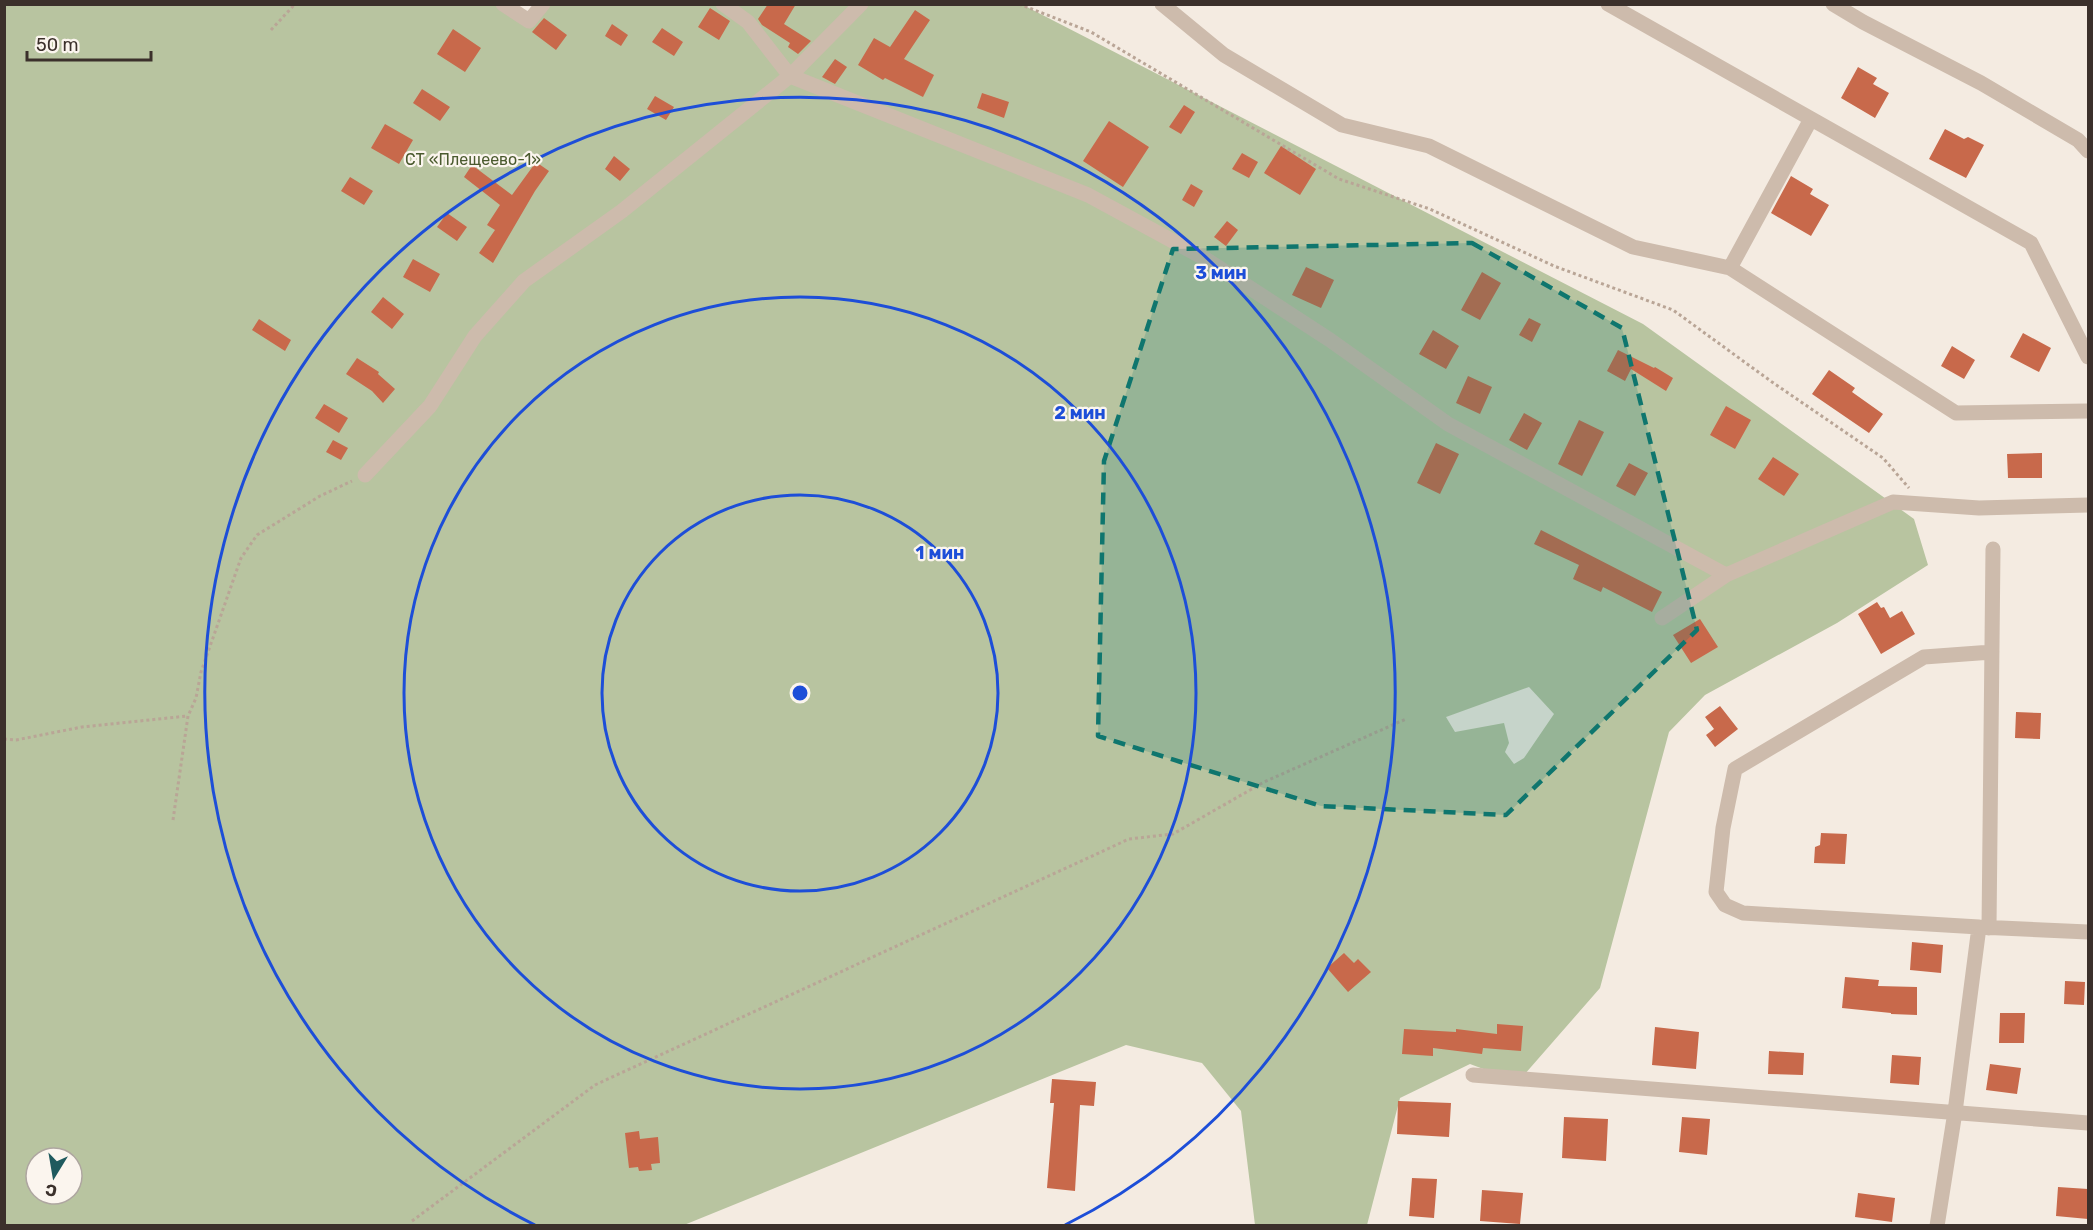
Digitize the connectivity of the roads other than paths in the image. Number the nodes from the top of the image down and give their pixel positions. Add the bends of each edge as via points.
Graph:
1 (503, 4) edge
2 (543, 4) edge
3 (723, 4) edge
4 (861, 4) edge
5 (1162, 4) edge
6 (1608, 4) edge
7 (1833, 4) edge
8 (790, 76) junction
9 (1811, 119) junction
10 (2088, 151) edge
11 (1730, 268) junction
12 (2088, 357) edge
13 (2088, 411) edge
14 (365, 475) road end
15 (2088, 505) edge
16 (1993, 549) dead end
17 (1726, 575) junction
18 (1662, 618) dead end
19 (1992, 652) junction
20 (1984, 928) junction
21 (2088, 932) edge
22 (1473, 1075) dead end
23 (1955, 1112) junction
24 (2088, 1123) edge
25 (1937, 1226) edge

1 - 2 street via 529,21
3 - 8 street via 748,22
4 - 8 street
5 - 11 street via 1224,55 1342,125 1429,146 1634,247
6 - 9 street
7 - 10 street via 1981,83 2078,140
8 - 14 street via 622,211 524,281 475,336 430,406
8 - 17 street via 1088,195 1204,258 1330,340 1448,424
9 - 11 street
9 - 12 street via 2031,243
11 - 13 street via 1956,413
15 - 17 street via 1979,508 1893,502
16 - 19 street
17 - 18 street
19 - 20 street
19 - 20 street via 1924,657 1735,769 1722,828 1716,892 1725,905 1743,914
20 - 21 street
20 - 23 street
22 - 23 street
23 - 24 street
23 - 25 street

